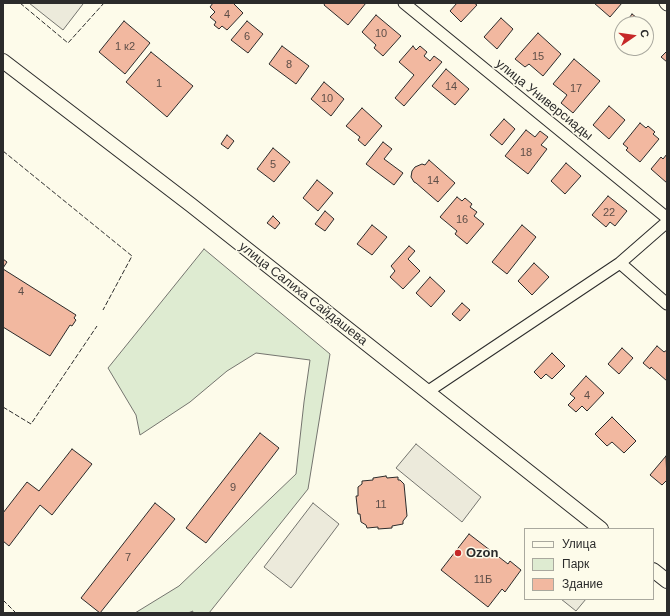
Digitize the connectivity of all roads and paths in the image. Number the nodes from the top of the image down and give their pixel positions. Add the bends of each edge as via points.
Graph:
1 (404, 3) edge
2 (3, 61) edge
3 (667, 218) edge
4 (667, 222) edge
5 (620, 263) junction
6 (667, 304) edge
7 (428, 392) junction
8 (600, 528) edge
9 (654, 571) edge
10 (667, 581) edge

1 - 3 street, улица Универсиады
2 - 7 street, улица Салиха Сайдашева
4 - 5 street
5 - 6 street
5 - 7 street
7 - 8 street, улица Салиха Сайдашева
9 - 10 street

